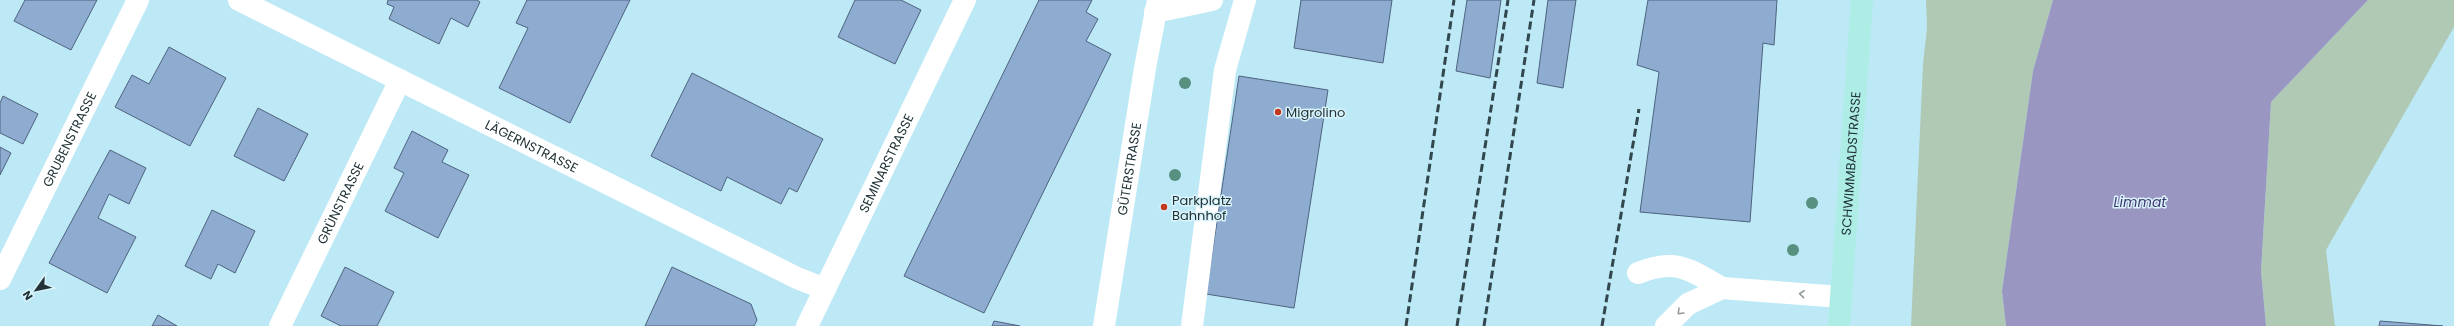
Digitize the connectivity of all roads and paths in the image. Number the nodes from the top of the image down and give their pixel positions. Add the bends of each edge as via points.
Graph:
1 (138, 0) edge
2 (239, 0) edge
3 (965, 0) edge
4 (1212, 0) edge
5 (1245, 0) edge
6 (1862, 0) edge
7 (1157, 6) edge
8 (400, 80) junction
9 (1638, 273) dead end
10 (0, 279) edge
11 (1722, 288) junction
12 (825, 289) junction
13 (1841, 298) junction
14 (280, 326) edge
15 (807, 326) edge
16 (1104, 326) edge
17 (1192, 326) edge
18 (1666, 326) edge
19 (1840, 326) edge

1 - 10 street, GRUBENSTRASSE
2 - 8 street, LÄGERNSTRASSE
3 - 12 street, SEMINARSTRASSE
4 - 7 street, GÜTERSTRASSE
5 - 17 street via 1225,70
6 - 13 main road, SCHWIMMBADSTRASSE
7 - 16 street, GÜTERSTRASSE
8 - 12 street, LÄGERNSTRASSE via 797,278
8 - 14 street, GRÜNSTRASSE
9 - 11 street via 1657,265 1687,268
13 -> 11 street
11 -> 18 street via 1688,304
12 - 15 street, SEMINARSTRASSE
13 - 19 main road, SCHWIMMBADSTRASSE

